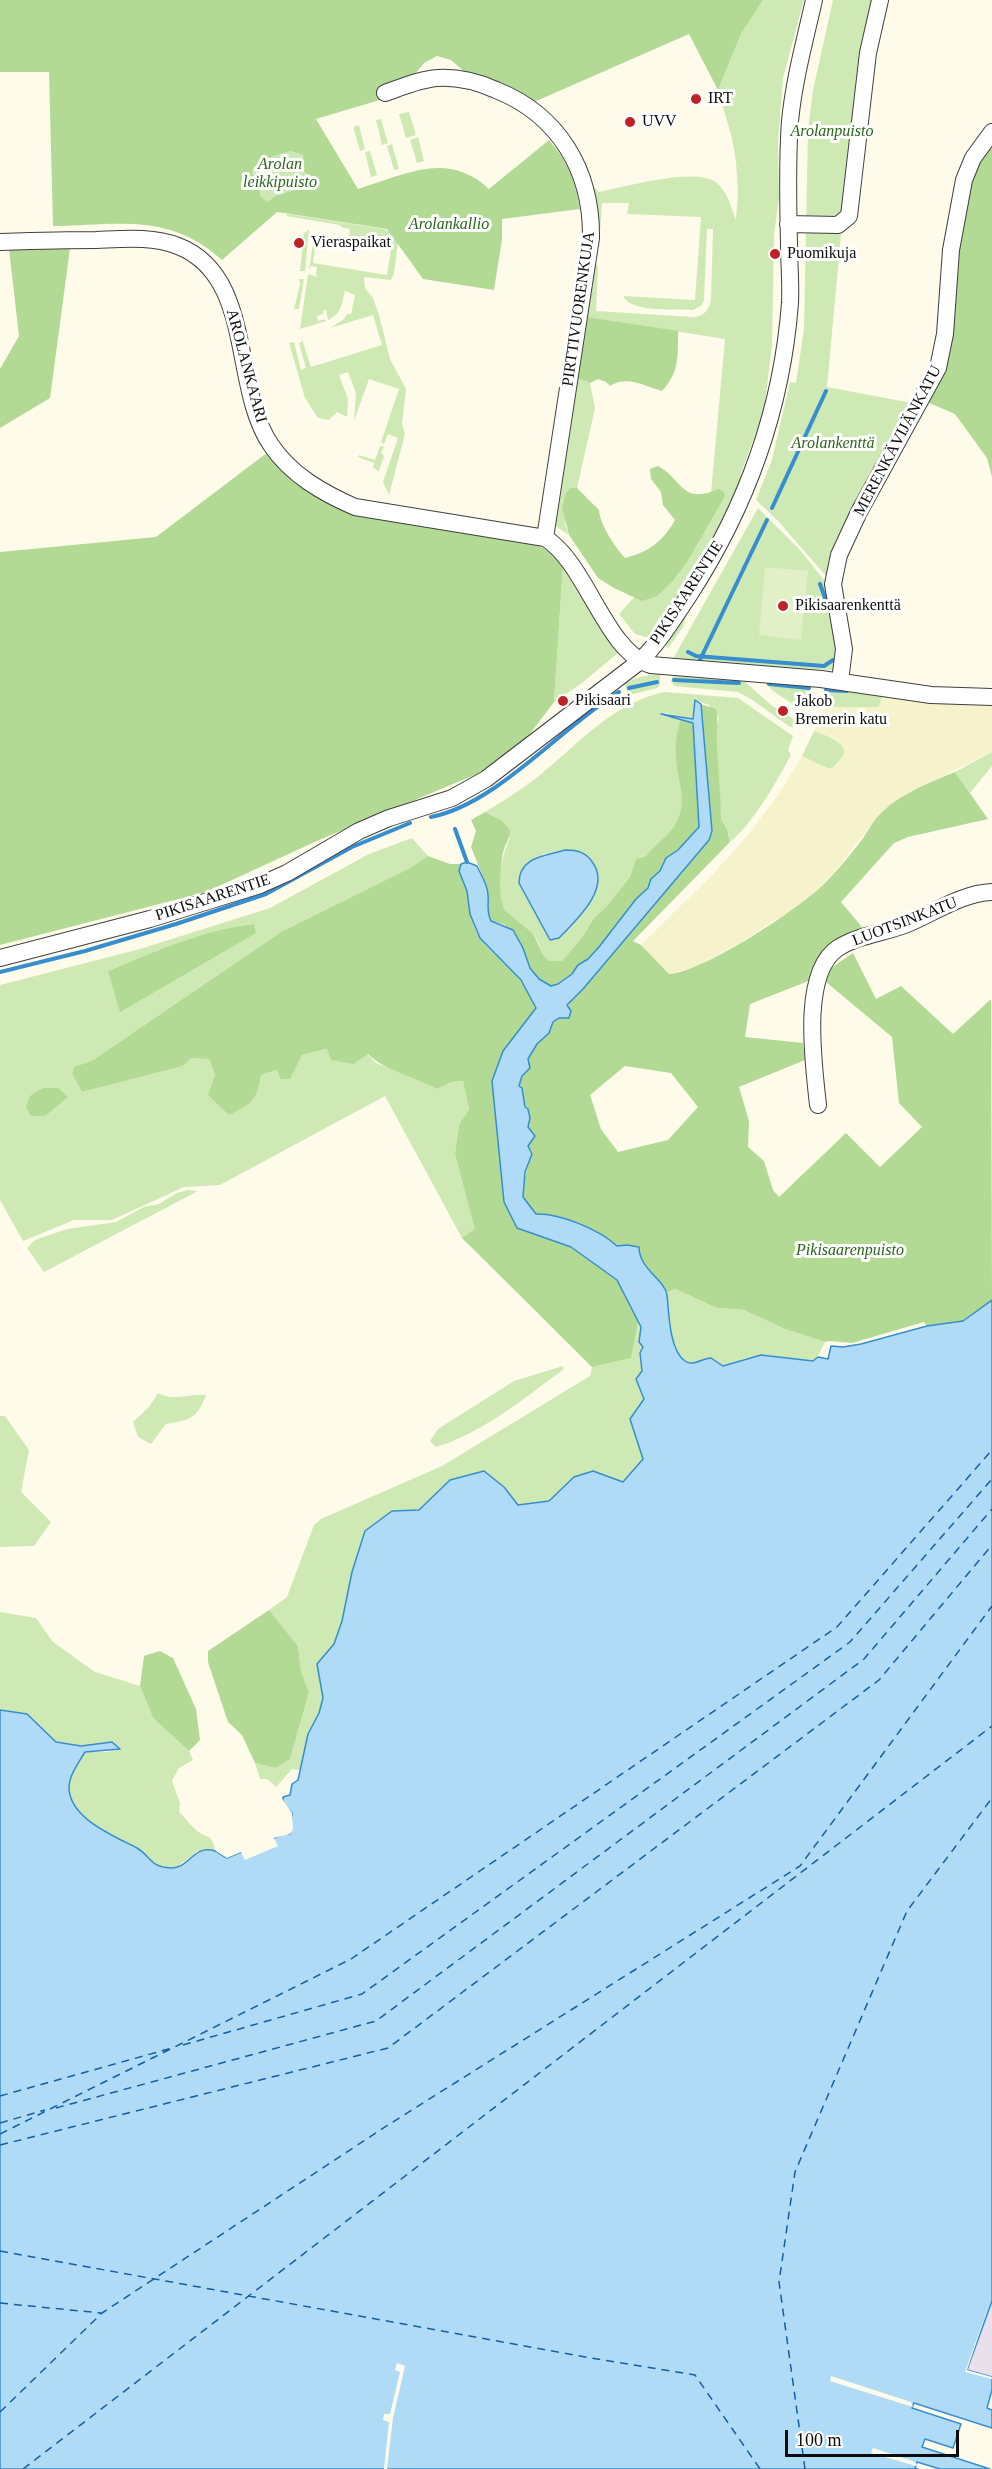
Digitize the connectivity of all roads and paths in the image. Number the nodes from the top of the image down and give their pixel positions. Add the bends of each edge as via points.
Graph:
1 (814, 0) edge
2 (880, 0) edge
3 (385, 93) dead end
4 (992, 132) edge
5 (788, 224) junction
6 (0, 242) edge
7 (545, 538) junction
8 (639, 662) junction
9 (840, 681) junction
10 (992, 697) edge
11 (992, 892) edge
12 (0, 958) edge
13 (818, 1105) dead end

1 - 5 street, PIKISAARENTIE via 790,120
2 - 5 street via 868,53 849,216 838,225
3 - 7 street, PIRTTIVUORENKUJA via 423,80 450,78 507,94 547,120 581,174 590,210 591,238
4 - 9 street, MERENKÄVIJÄNKATU via 973,158 964,180 951,250 945,334 938,368 859,512 837,564 833,591 844,649
5 - 8 street, PIKISAARENTIE via 790,300 786,339 776,398 761,451 727,530 701,576 655,646
6 - 7 street, AROLANKAARI via 144,238 192,253 215,274 227,298 251,397 264,433 272,447 307,482 355,507
7 - 8 street via 560,550 605,620
8 - 9 street
8 - 12 street, PIKISAARENTIE via 486,779 452,798 359,831 260,885
9 - 10 street via 931,694
11 - 13 street, LUOTSINKATU via 853,941 826,959 819,973 813,1014

